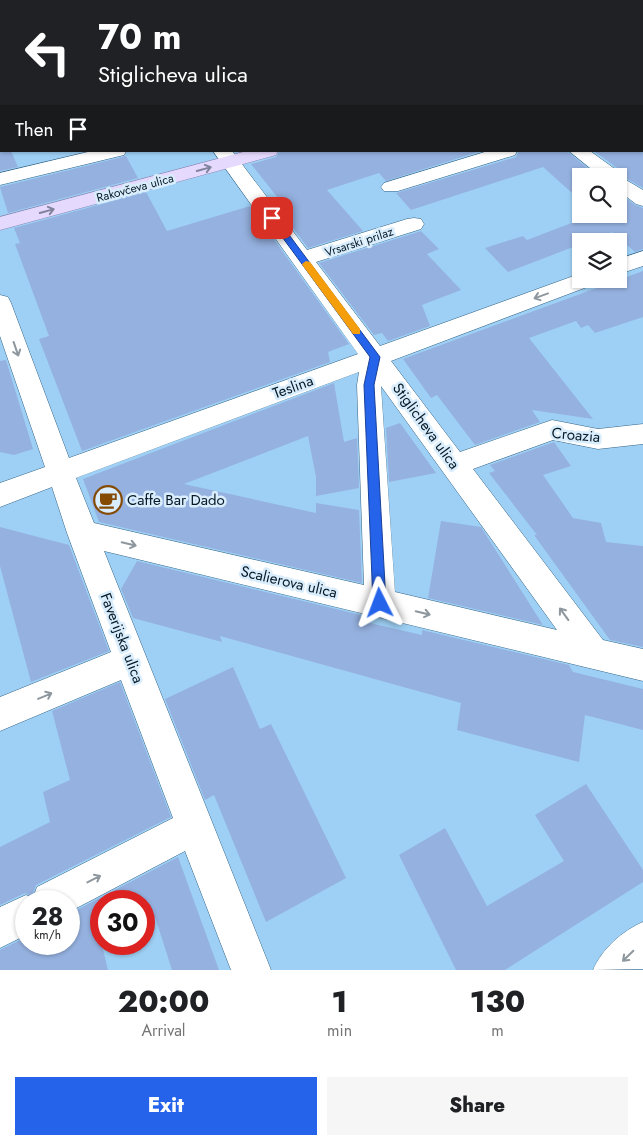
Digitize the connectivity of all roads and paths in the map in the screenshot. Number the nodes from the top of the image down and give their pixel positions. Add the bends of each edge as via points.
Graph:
1 (28, 152) edge
2 (113, 152) edge
3 (260, 152) edge
4 (505, 152) edge
5 (579, 152) edge
6 (226, 156) edge
7 (601, 168) edge
8 (36, 170) junction
9 (0, 179) edge
10 (391, 187) dead end
11 (627, 188) edge
12 (643, 200) edge
13 (0, 224) edge
14 (414, 224) dead end
15 (643, 258) edge
16 (303, 260) junction
17 (627, 264) edge
18 (572, 284) edge
19 (0, 303) edge
20 (376, 357) junction
21 (643, 434) edge
22 (454, 465) junction
23 (0, 473) edge
24 (47, 478) junction
25 (0, 495) edge
26 (81, 533) junction
27 (380, 603) junction
28 (593, 653) junction
29 (131, 660) junction
30 (643, 665) edge
31 (0, 714) edge
32 (193, 827) junction
33 (72, 890) edge
34 (15, 920) edge
35 (0, 928) edge
36 (643, 942) edge
37 (251, 970) edge
38 (613, 970) edge

1 - 8 street
2 - 8 street
3 - 6 main road, Rakovčeva ulica
4 - 10 street
5 - 7 street
13 -> 6 main road, Rakovčeva ulica
6 - 16 street, Stiglicheva ulica
8 - 9 street
11 - 12 street
14 - 16 street, Vrsarski prilaz
15 - 17 street
16 - 20 street, Stiglicheva ulica
18 -> 20 street, Teslina
19 -> 24 street, Faverijska ulica
20 - 22 street, Stiglicheva ulica
20 - 24 street, Teslina
20 - 27 street via 369,385
21 - 22 street, Croazia via 598,439 552,430
28 -> 22 street, Stiglicheva ulica
23 - 24 street
24 - 25 street, Teslina
24 - 26 street, Faverijska ulica
26 -> 27 street, Scalierova ulica
26 - 29 street, Faverijska ulica
27 -> 28 street, Scalierova ulica
28 - 30 street, Scalierova ulica
31 -> 29 street
29 - 32 street, Faverijska ulica
33 -> 32 street
32 - 37 street, Faverijska ulica
34 - 35 street
36 -> 38 street

